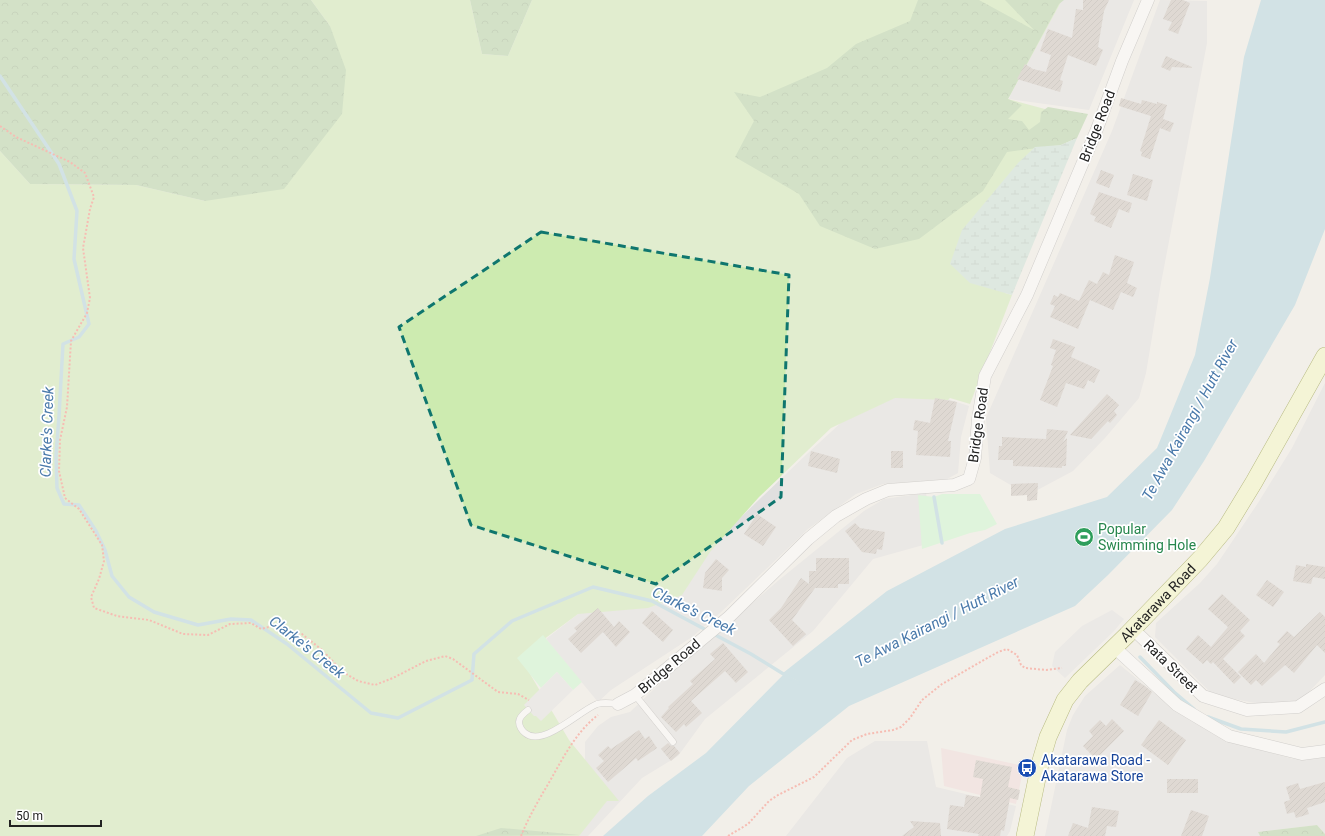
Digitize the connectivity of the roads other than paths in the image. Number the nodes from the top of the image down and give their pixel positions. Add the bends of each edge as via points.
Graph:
1 (1148, 0) edge
2 (1325, 356) edge
3 (1132, 629) junction
4 (1114, 647) junction
5 (1325, 689) edge
6 (635, 695) junction
7 (618, 704) joint
8 (528, 710) dead end
9 (673, 742) dead end
10 (1325, 751) edge
11 (1025, 836) edge

1 - 6 street, Bridge Road via 1028,295 985,376 975,458 969,479 954,485 888,490 836,516 808,539 730,616
2 - 3 street, Akatarawa Road via 1226,528 1200,559
3 - 4 street, Akatarawa Road
3 - 5 street, Rata Street via 1203,696 1247,710 1298,707
4 - 10 street via 1177,705 1229,736 1302,754
4 - 11 street, Akatarawa Road via 1080,681 1056,717 1040,764
6 - 7 street, Bridge Road
6 - 9 lane
7 - 8 lane via 605,702 596,705 546,734 535,737 525,733 519,724 521,717

